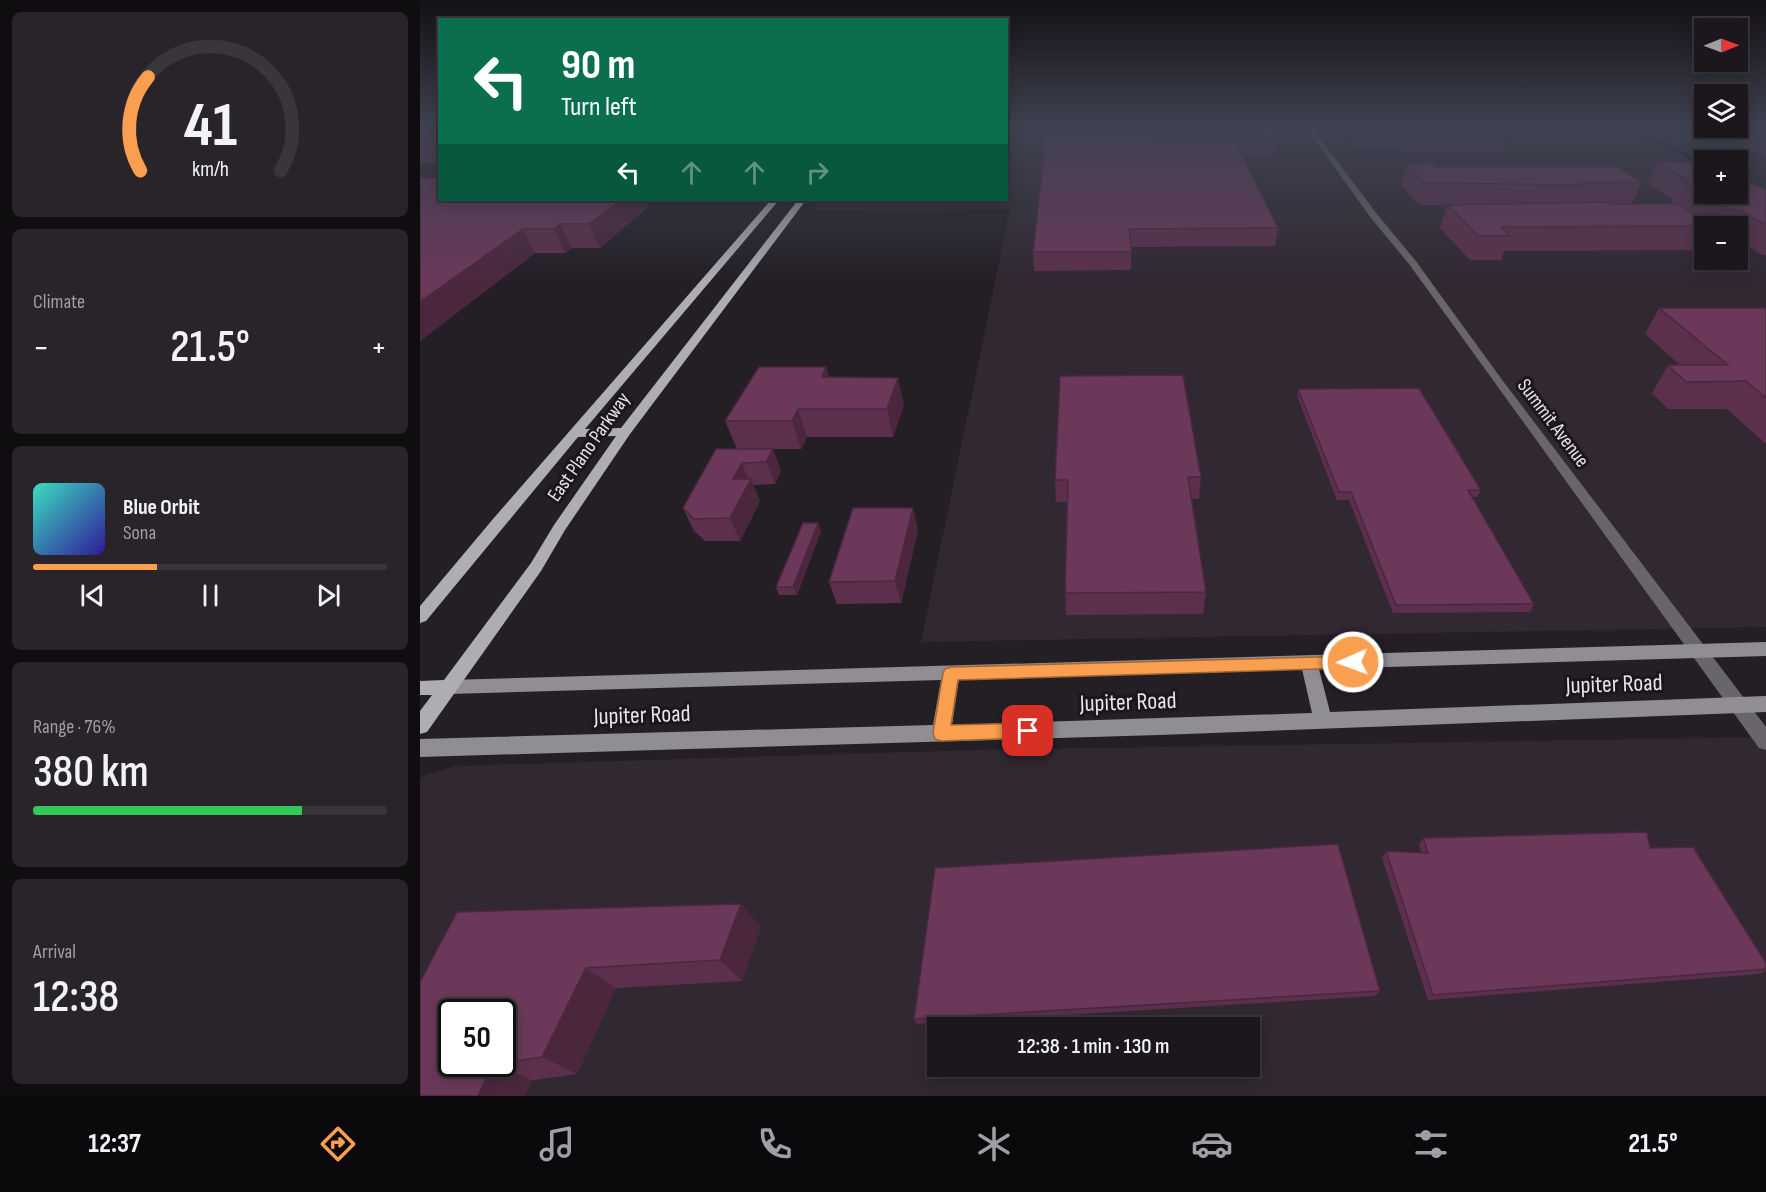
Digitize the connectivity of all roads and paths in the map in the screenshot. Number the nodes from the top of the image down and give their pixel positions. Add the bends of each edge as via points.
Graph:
1 (1347, 179) edge
2 (774, 201) edge
3 (801, 201) edge
4 (625, 432) junction
5 (575, 433) junction
6 (420, 617) edge
7 (1766, 649) edge
8 (1698, 652) junction
9 (1309, 663) junction
10 (951, 673) junction
11 (449, 687) junction
12 (420, 688) edge
13 (1766, 704) edge
14 (1738, 705) junction
15 (1323, 720) junction
16 (420, 726) edge
17 (941, 733) junction
18 (1766, 742) edge
19 (420, 748) edge

1 - 8 street, Summit Avenue
2 - 5 main road, East Plano Parkway
3 - 4 main road, East Plano Parkway
4 - 5 main road
4 - 11 main road, East Plano Parkway via 536,567
5 - 6 main road, East Plano Parkway
7 - 8 main road, Jupiter Road
8 - 9 main road, Jupiter Road
8 - 14 street, Summit Avenue
9 - 10 main road, Jupiter Road
9 - 15 main road
10 - 11 main road, Jupiter Road
10 - 17 main road
11 - 12 main road, Jupiter Road
11 - 16 main road, East Plano Parkway
13 - 14 main road, Jupiter Road
14 - 15 main road, Jupiter Road
14 - 18 street, Summit Avenue
15 - 17 main road, Jupiter Road
17 - 19 main road, Jupiter Road

